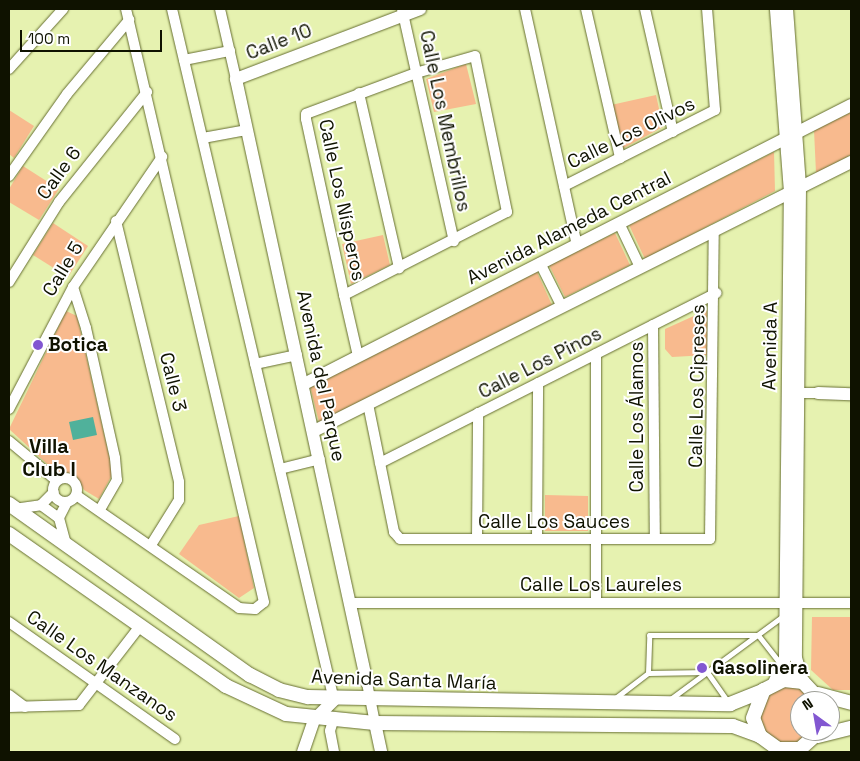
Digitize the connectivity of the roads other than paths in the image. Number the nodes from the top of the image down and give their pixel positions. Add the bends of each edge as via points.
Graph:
1 (63, 9) edge
2 (126, 9) edge
3 (172, 9) edge
4 (220, 9) edge
5 (420, 9) edge
6 (525, 9) edge
7 (586, 9) edge
8 (645, 9) edge
9 (707, 9) edge
10 (776, 9) edge
11 (787, 9) edge
12 (403, 12) edge
13 (129, 20) junction
14 (230, 51) junction
15 (184, 60) junction
16 (9, 69) edge
17 (416, 73) junction
18 (236, 78) junction
19 (147, 92) junction
20 (359, 93) junction
21 (851, 106) edge
22 (247, 130) junction
23 (674, 132) junction
24 (793, 135) junction
25 (203, 138) junction
26 (162, 157) junction
27 (620, 158) junction
28 (851, 162) edge
29 (9, 176) edge
30 (564, 186) junction
31 (795, 190) junction
32 (116, 220) junction
33 (619, 223) junction
34 (714, 230) junction
35 (454, 241) junction
36 (577, 245) junction
37 (540, 263) junction
38 (640, 267) junction
39 (400, 268) junction
40 (9, 282) edge
41 (73, 287) junction
42 (716, 294) junction
43 (344, 295) junction
44 (562, 307) junction
45 (653, 325) junction
46 (596, 354) junction
47 (297, 355) junction
48 (358, 356) junction
49 (255, 364) junction
50 (304, 384) junction
51 (538, 384) junction
52 (800, 393) junction
53 (818, 393) joint
54 (851, 394) edge
55 (368, 404) junction
56 (9, 409) edge
57 (478, 414) junction
58 (314, 431) junction
59 (9, 441) edge
60 (320, 459) junction
61 (380, 463) junction
62 (280, 469) junction
63 (57, 482) junction
64 (54, 492) junction
65 (76, 495) junction
66 (67, 502) junction
67 (41, 505) junction
68 (11, 507) edge
69 (100, 509) junction
70 (59, 518) junction
71 (9, 534) edge
72 (477, 539) junction
73 (537, 539) junction
74 (596, 539) junction
75 (655, 539) junction
76 (708, 539) joint
77 (151, 545) junction
78 (67, 547) junction
79 (144, 601) junction
80 (350, 603) junction
81 (596, 603) junction
82 (851, 603) edge
83 (790, 607) junction
84 (9, 622) edge
85 (135, 623) junction
86 (758, 635) junction
87 (782, 666) junction
88 (707, 672) junction
89 (648, 674) junction
90 (803, 682) junction
91 (96, 683) junction
92 (367, 683) joint
93 (769, 686) junction
94 (813, 691) edge
95 (9, 695) edge
96 (334, 700) junction
97 (370, 700) junction
98 (609, 703) junction
99 (665, 704) junction
100 (730, 704) junction
101 (9, 706) edge
102 (25, 707) junction
103 (314, 720) junction
104 (332, 721) junction
105 (375, 723) junction
106 (176, 739) dead end
107 (810, 741) edge
108 (767, 744) edge
109 (799, 751) edge
110 (302, 752) edge
111 (334, 752) edge
112 (381, 752) edge

1 - 16 street
2 - 13 street
3 - 15 street
4 - 14 street, Avenida del Parque
5 - 12 street, Calle 10
6 - 30 street
7 - 27 street
8 - 23 street
9 - 23 street, Calle Los Olivos via 717,108
10 - 24 street, Avenida A
11 - 24 street, Avenida A
12 - 17 street, Calle Los Membrillos
12 - 18 street, Calle 10
13 - 19 street
13 - 29 street via 67,94
14 - 15 street
14 - 18 street, Avenida del Parque
15 - 25 street
17 - 20 street, Calle Los Nísperos
17 - 35 street, Calle Los Membrillos
17 - 35 street, Calle Los Nísperos via 475,56 508,208 505,215
18 - 22 street, Avenida del Parque
19 - 26 street
19 - 40 street, Calle 6 via 59,202
20 - 39 street
20 - 43 street, Calle Los Nísperos via 306,114
21 - 24 street, Avenida Alameda Central
22 - 25 street
22 - 47 street, Avenida del Parque
23 - 27 street, Calle Los Olivos
24 - 31 street, Avenida A
24 - 33 street, Avenida Alameda Central
25 - 49 street
26 - 32 street, Calle 5
26 - 77 street via 264,602 255,609 239,608
27 - 30 street, Calle Los Olivos
28 - 31 street
30 - 36 street
31 - 34 street
31 - 52 street, Avenida A
31 - 83 street, Avenida A
32 - 41 street, Calle 5
32 - 77 street, Calle 3 via 179,482 179,500
33 - 36 street, Avenida Alameda Central
33 - 38 street
34 - 38 street
34 - 42 street, Calle Los Cipreses
35 - 39 street
36 - 37 street, Avenida Alameda Central
37 - 44 street
37 - 48 street, Avenida Alameda Central
38 - 44 street
39 - 43 street
41 - 56 street, Calle 5
41 - 69 street via 86,328 115,458 116,480
42 - 45 street, Calle Los Pinos
42 - 76 street, Calle Los Cipreses via 712,536
43 - 48 street, Calle Los Nísperos
44 - 55 street
45 - 46 street, Calle Los Pinos
45 - 75 street, Calle Los Álamos
46 - 51 street, Calle Los Pinos
46 - 74 street
47 - 49 street
47 - 50 street, Avenida del Parque
48 - 50 street, Avenida Alameda Central
49 - 62 street
50 - 58 street, Avenida del Parque
51 - 57 street, Calle Los Pinos
51 - 73 street
52 - 53 street
52 - 83 street, Avenida A
53 - 54 street
55 - 58 street
55 - 61 street
57 - 61 street, Calle Los Pinos
57 - 72 street
58 - 60 street, Avenida del Parque
59 - 63 street
60 - 62 street
60 - 80 street, Avenida del Parque
61 - 72 street, Calle Los Sauces via 394,532 400,539
62 - 96 street
63 - 64 street
63 - 65 street via 70,479 76,484
64 - 66 street via 60,500
64 - 67 street
65 - 66 street
65 - 69 street
66 - 70 street
67 - 68 street
67 - 70 street
68 - 78 main road, Avenida Santa María
69 - 77 street
70 - 78 street
71 - 85 main road
72 - 73 street, Calle Los Sauces
73 - 74 street, Calle Los Sauces
74 - 75 street, Calle Los Sauces
74 - 81 street
75 - 76 street, Calle Los Sauces
78 - 79 main road, Avenida Santa María
79 - 85 main road
79 - 96 main road, Avenida Santa María via 250,675 279,690
80 - 81 street, Calle Los Laureles
80 - 92 street, Avenida del Parque
81 - 83 street, Calle Los Laureles
82 - 83 street, Calle Los Laureles
83 - 86 lane
83 - 87 street, Avenida A
83 - 90 street, Avenida A via 796,658
84 - 91 street, Calle Los Manzanos
85 - 91 street
85 - 103 main road via 257,704
86 - 87 lane
86 - 88 lane
86 - 89 lane via 648,635
87 - 93 street, Avenida A
88 - 89 lane
88 - 99 lane
88 - 100 lane
89 - 98 lane
90 - 93 main road
90 - 94 main road
91 - 102 street via 79,705
91 - 106 street, Calle Los Manzanos
92 - 97 street, Avenida del Parque
93 - 100 main road, Avenida Santa María
93 - 108 main road via 754,707
95 - 102 street
96 - 97 main road, Avenida Santa María
96 - 103 street
97 - 98 main road, Avenida Santa María
97 - 105 street, Avenida del Parque
98 - 99 main road, Avenida Santa María
99 - 100 main road, Avenida Santa María
101 - 102 street
103 - 104 main road
103 - 110 street
104 - 105 main road
104 - 111 street via 330,731
105 - 108 main road via 733,726
105 - 112 street, Avenida del Parque
107 - 109 main road
108 - 109 main road

